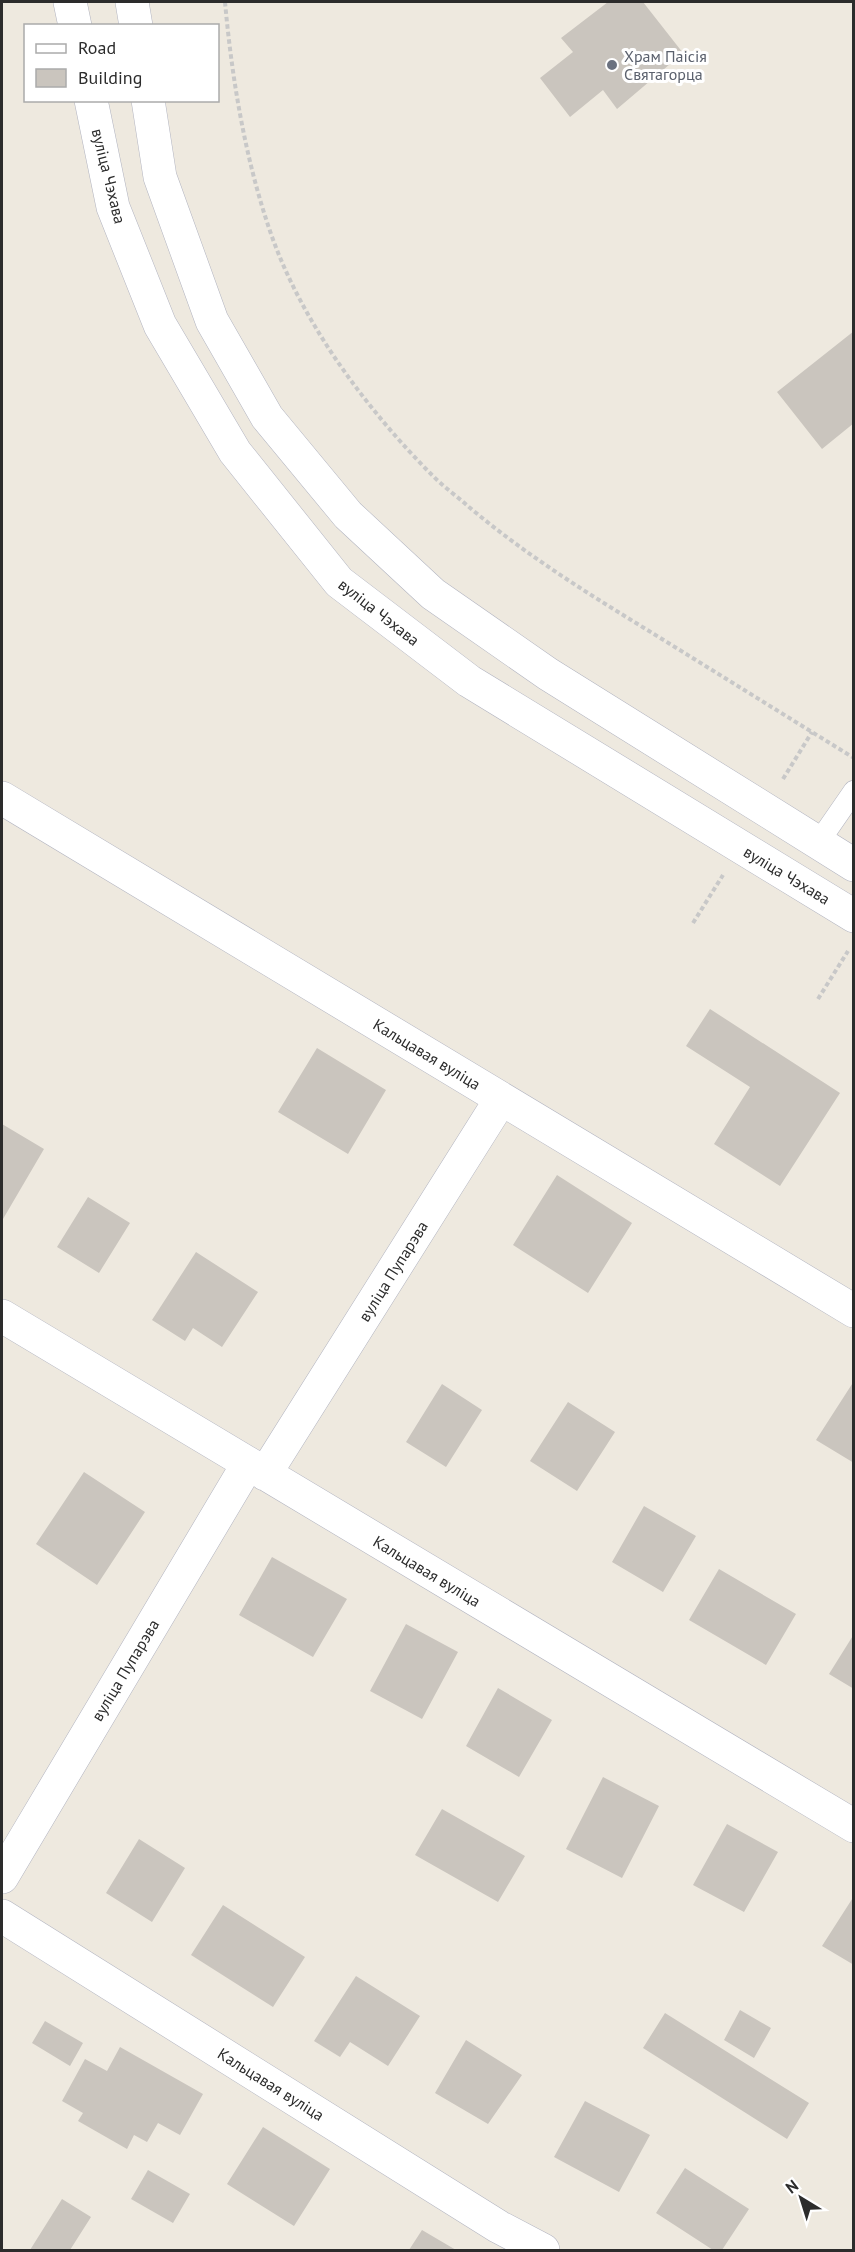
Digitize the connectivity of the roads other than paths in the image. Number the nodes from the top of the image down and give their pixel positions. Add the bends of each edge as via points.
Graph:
1 (70, 2) edge
2 (132, 2) edge
3 (75, 24) edge
4 (135, 24) edge
5 (91, 102) edge
6 (148, 102) edge
7 (854, 791) edge
8 (2, 798) edge
9 (818, 843) junction
10 (854, 865) edge
11 (852, 931) edge
12 (501, 1099) junction
13 (854, 1311) edge
14 (2, 1316) edge
15 (256, 1469) junction
16 (854, 1826) edge
17 (2, 1876) edge
18 (2, 1916) edge
19 (543, 2250) edge

1 - 3 street
2 - 4 street
5 - 11 street, вуліца Чэхава via 113,207 160,325 235,452 339,582 468,681
6 - 9 street via 160,177 212,321 267,417 348,515 433,594 548,674
7 - 9 lane
8 - 12 street, Кальцавая вуліца
9 - 10 street
12 - 13 street, Кальцавая вуліца
12 - 15 street, вуліца Пупарэва
14 - 15 street, Кальцавая вуліца
15 - 16 street, Кальцавая вуліца
15 - 17 street, вуліца Пупарэва
18 - 19 street, Кальцавая вуліца

